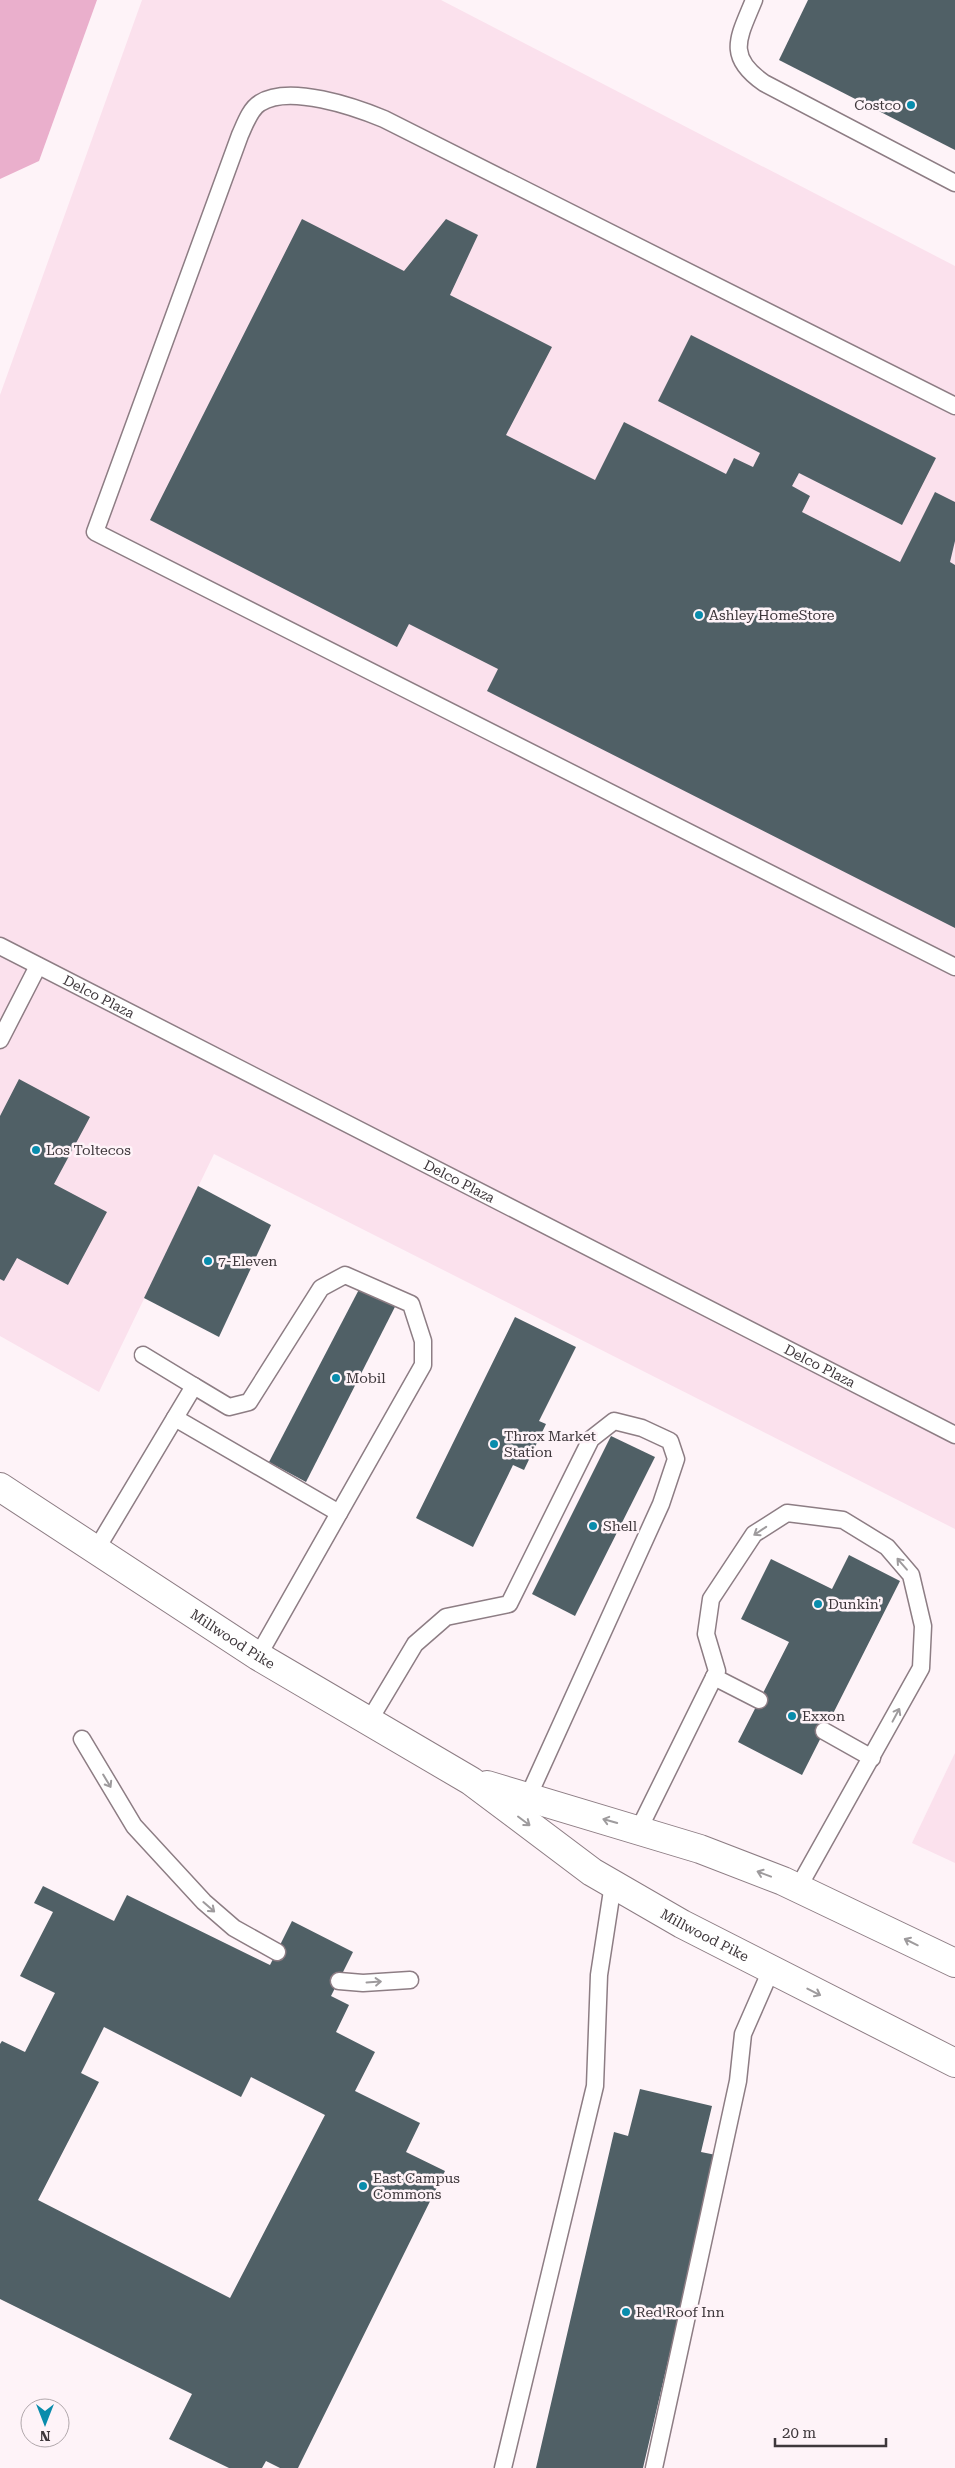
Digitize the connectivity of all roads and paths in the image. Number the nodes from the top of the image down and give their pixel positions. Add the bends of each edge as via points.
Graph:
1 (754, 0) edge
2 (955, 183) edge
3 (955, 406) edge
4 (0, 946) edge
5 (38, 966) junction
6 (955, 966) edge
7 (0, 1040) edge
8 (144, 1356) dead end
9 (194, 1386) junction
10 (175, 1418) junction
11 (955, 1434) edge
12 (0, 1487) edge
13 (340, 1513) junction
14 (96, 1550) junction
15 (258, 1656) junction
16 (714, 1677) junction
17 (759, 1700) dead end
18 (369, 1721) junction
19 (824, 1731) dead end
20 (82, 1739) dead end
21 (872, 1758) junction
22 (471, 1781) junction
23 (528, 1797) junction
24 (639, 1829) junction
25 (613, 1884) junction
26 (798, 1888) junction
27 (277, 1952) dead end
28 (955, 1963) edge
29 (770, 1970) junction
30 (410, 1980) dead end
31 (338, 1981) dead end
32 (955, 2063) edge
33 (503, 2468) edge
34 (654, 2468) edge

1 - 2 lane via 739,45 740,60 748,70 773,87
3 - 6 lane via 384,119 354,106 283,96 261,102 253,109 240,135 95,532
4 - 5 lane, Delco Plaza
5 - 7 lane
5 - 11 lane, Delco Plaza
8 - 9 lane
9 - 10 lane
9 - 13 lane via 230,1407 249,1402 321,1288 345,1275 411,1304 423,1341 423,1365
10 - 13 lane
10 - 14 lane
12 - 14 highway, Millwood Pike
13 - 15 lane
14 - 15 highway, Millwood Pike
15 - 18 highway, Millwood Pike
16 - 17 lane
21 -> 16 lane via 921,1668 923,1626 911,1575 887,1547 843,1520 787,1514 754,1534 711,1599 706,1634 717,1671
16 - 24 lane
18 - 22 highway, Millwood Pike
18 - 23 lane via 415,1644 446,1616 509,1604 591,1439 614,1422 642,1428 670,1441 676,1459 661,1504
19 - 21 lane
20 -> 27 lane via 134,1826 204,1902 234,1928
21 - 26 lane
22 - 23 highway, Millwood Pike
22 -> 25 highway, Millwood Pike via 592,1872
24 -> 23 highway, Millwood Pike
26 -> 24 highway, Millwood Pike
25 - 29 highway, Millwood Pike
25 - 33 lane via 599,1975 595,2086
28 -> 26 highway, Millwood Pike
29 -> 32 highway, Millwood Pike
29 - 34 lane via 743,2034 738,2081
31 -> 30 lane

